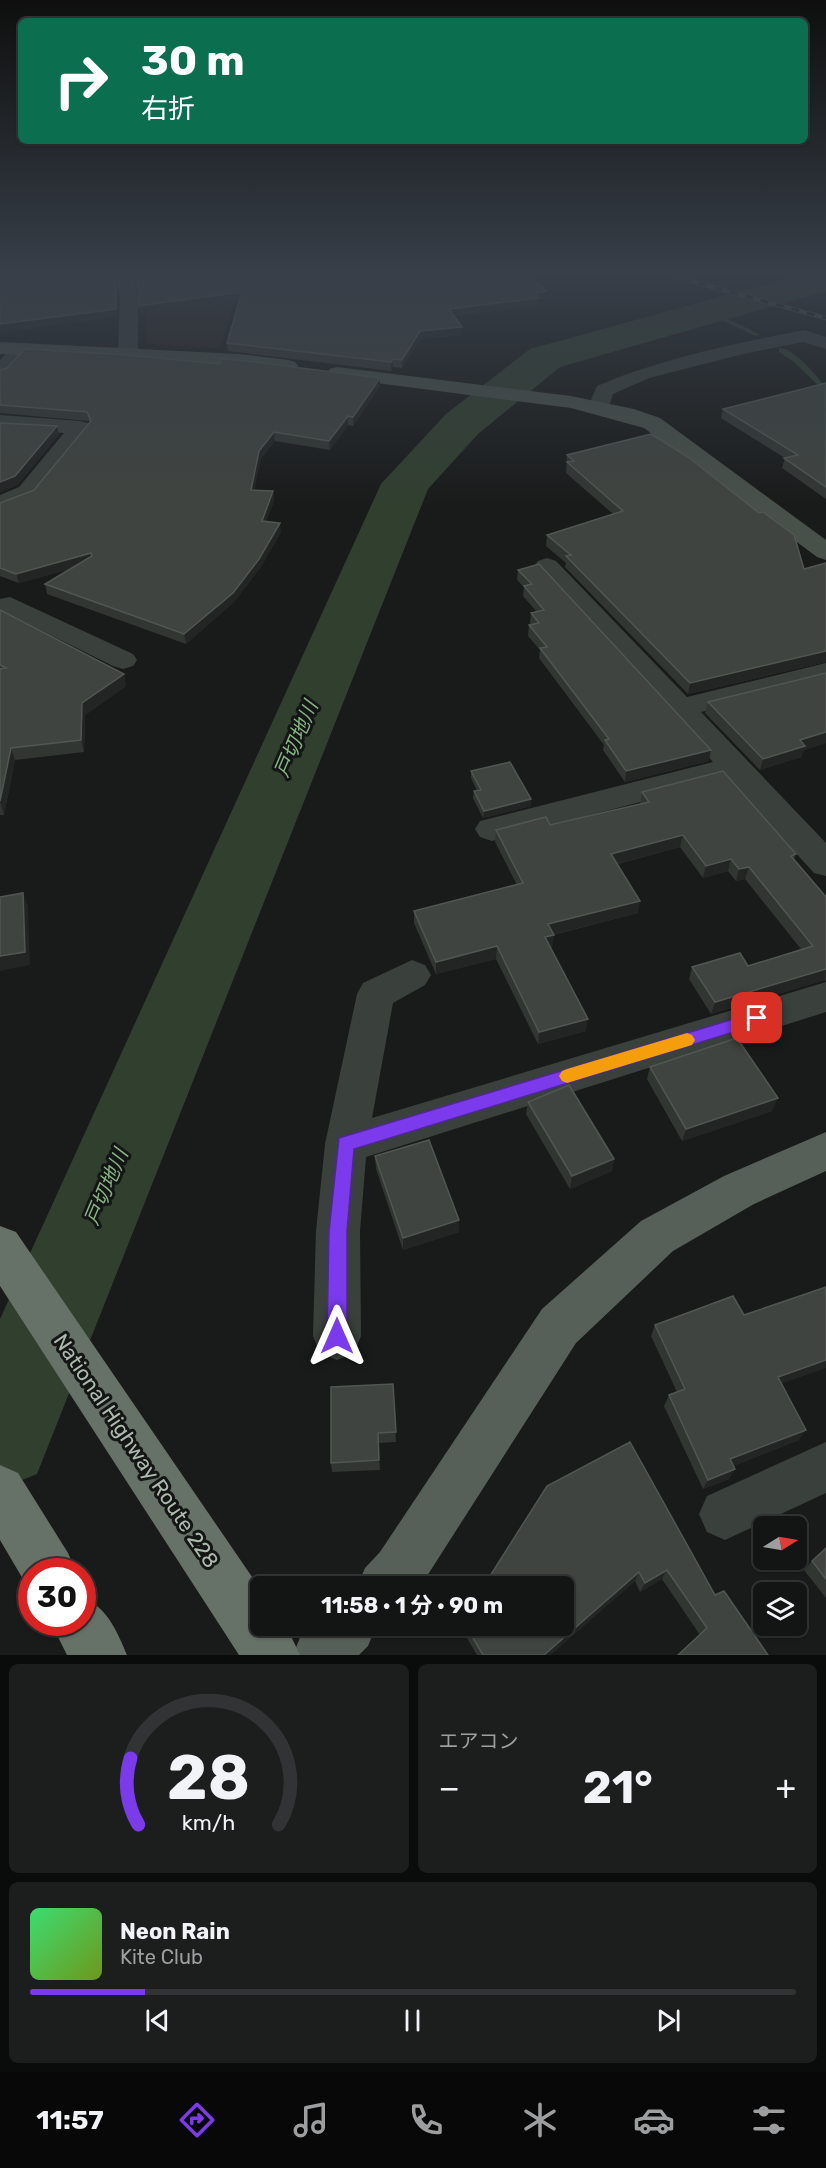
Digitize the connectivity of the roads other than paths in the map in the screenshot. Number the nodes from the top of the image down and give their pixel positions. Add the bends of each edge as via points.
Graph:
1 (19, 352) edge
2 (91, 352) edge
3 (725, 352) edge
4 (128, 354) joint
5 (0, 371) edge
6 (599, 407) junction
7 (0, 422) edge
8 (0, 504) edge
9 (826, 552) edge
10 (547, 566) dead end
11 (0, 608) edge
12 (123, 660) dead end
13 (826, 672) edge
14 (681, 708) junction
15 (736, 767) junction
16 (492, 829) dead end
17 (826, 864) edge
18 (412, 975) dead end
19 (826, 997) edge
20 (346, 1144) junction
21 (826, 1151) edge
22 (0, 1247) edge
23 (337, 1336) dead end
24 (826, 1467) edge
25 (0, 1491) edge
26 (725, 1514) dead end
27 (41, 1558) edge
28 (394, 1576) edge
29 (88, 1636) edge
30 (339, 1636) edge
31 (99, 1655) edge
32 (272, 1655) edge
33 (321, 1655) edge

1 - 5 street
2 - 4 street
3 - 6 street via 642,374 604,390
4 - 6 street via 238,360
6 - 9 street via 652,423
7 - 8 street via 80,428 27,492
10 - 14 street
11 - 12 street via 10,605
13 - 14 street
14 - 15 street
15 - 16 street
15 - 17 street
18 - 20 street via 376,994
19 - 20 street
20 - 23 street via 338,1231
21 - 28 main road via 739,1190 657,1236 559,1326
22 - 32 highway, National Highway Route 228
24 - 26 street
25 - 27 highway
29 - 31 highway
30 - 33 main road

